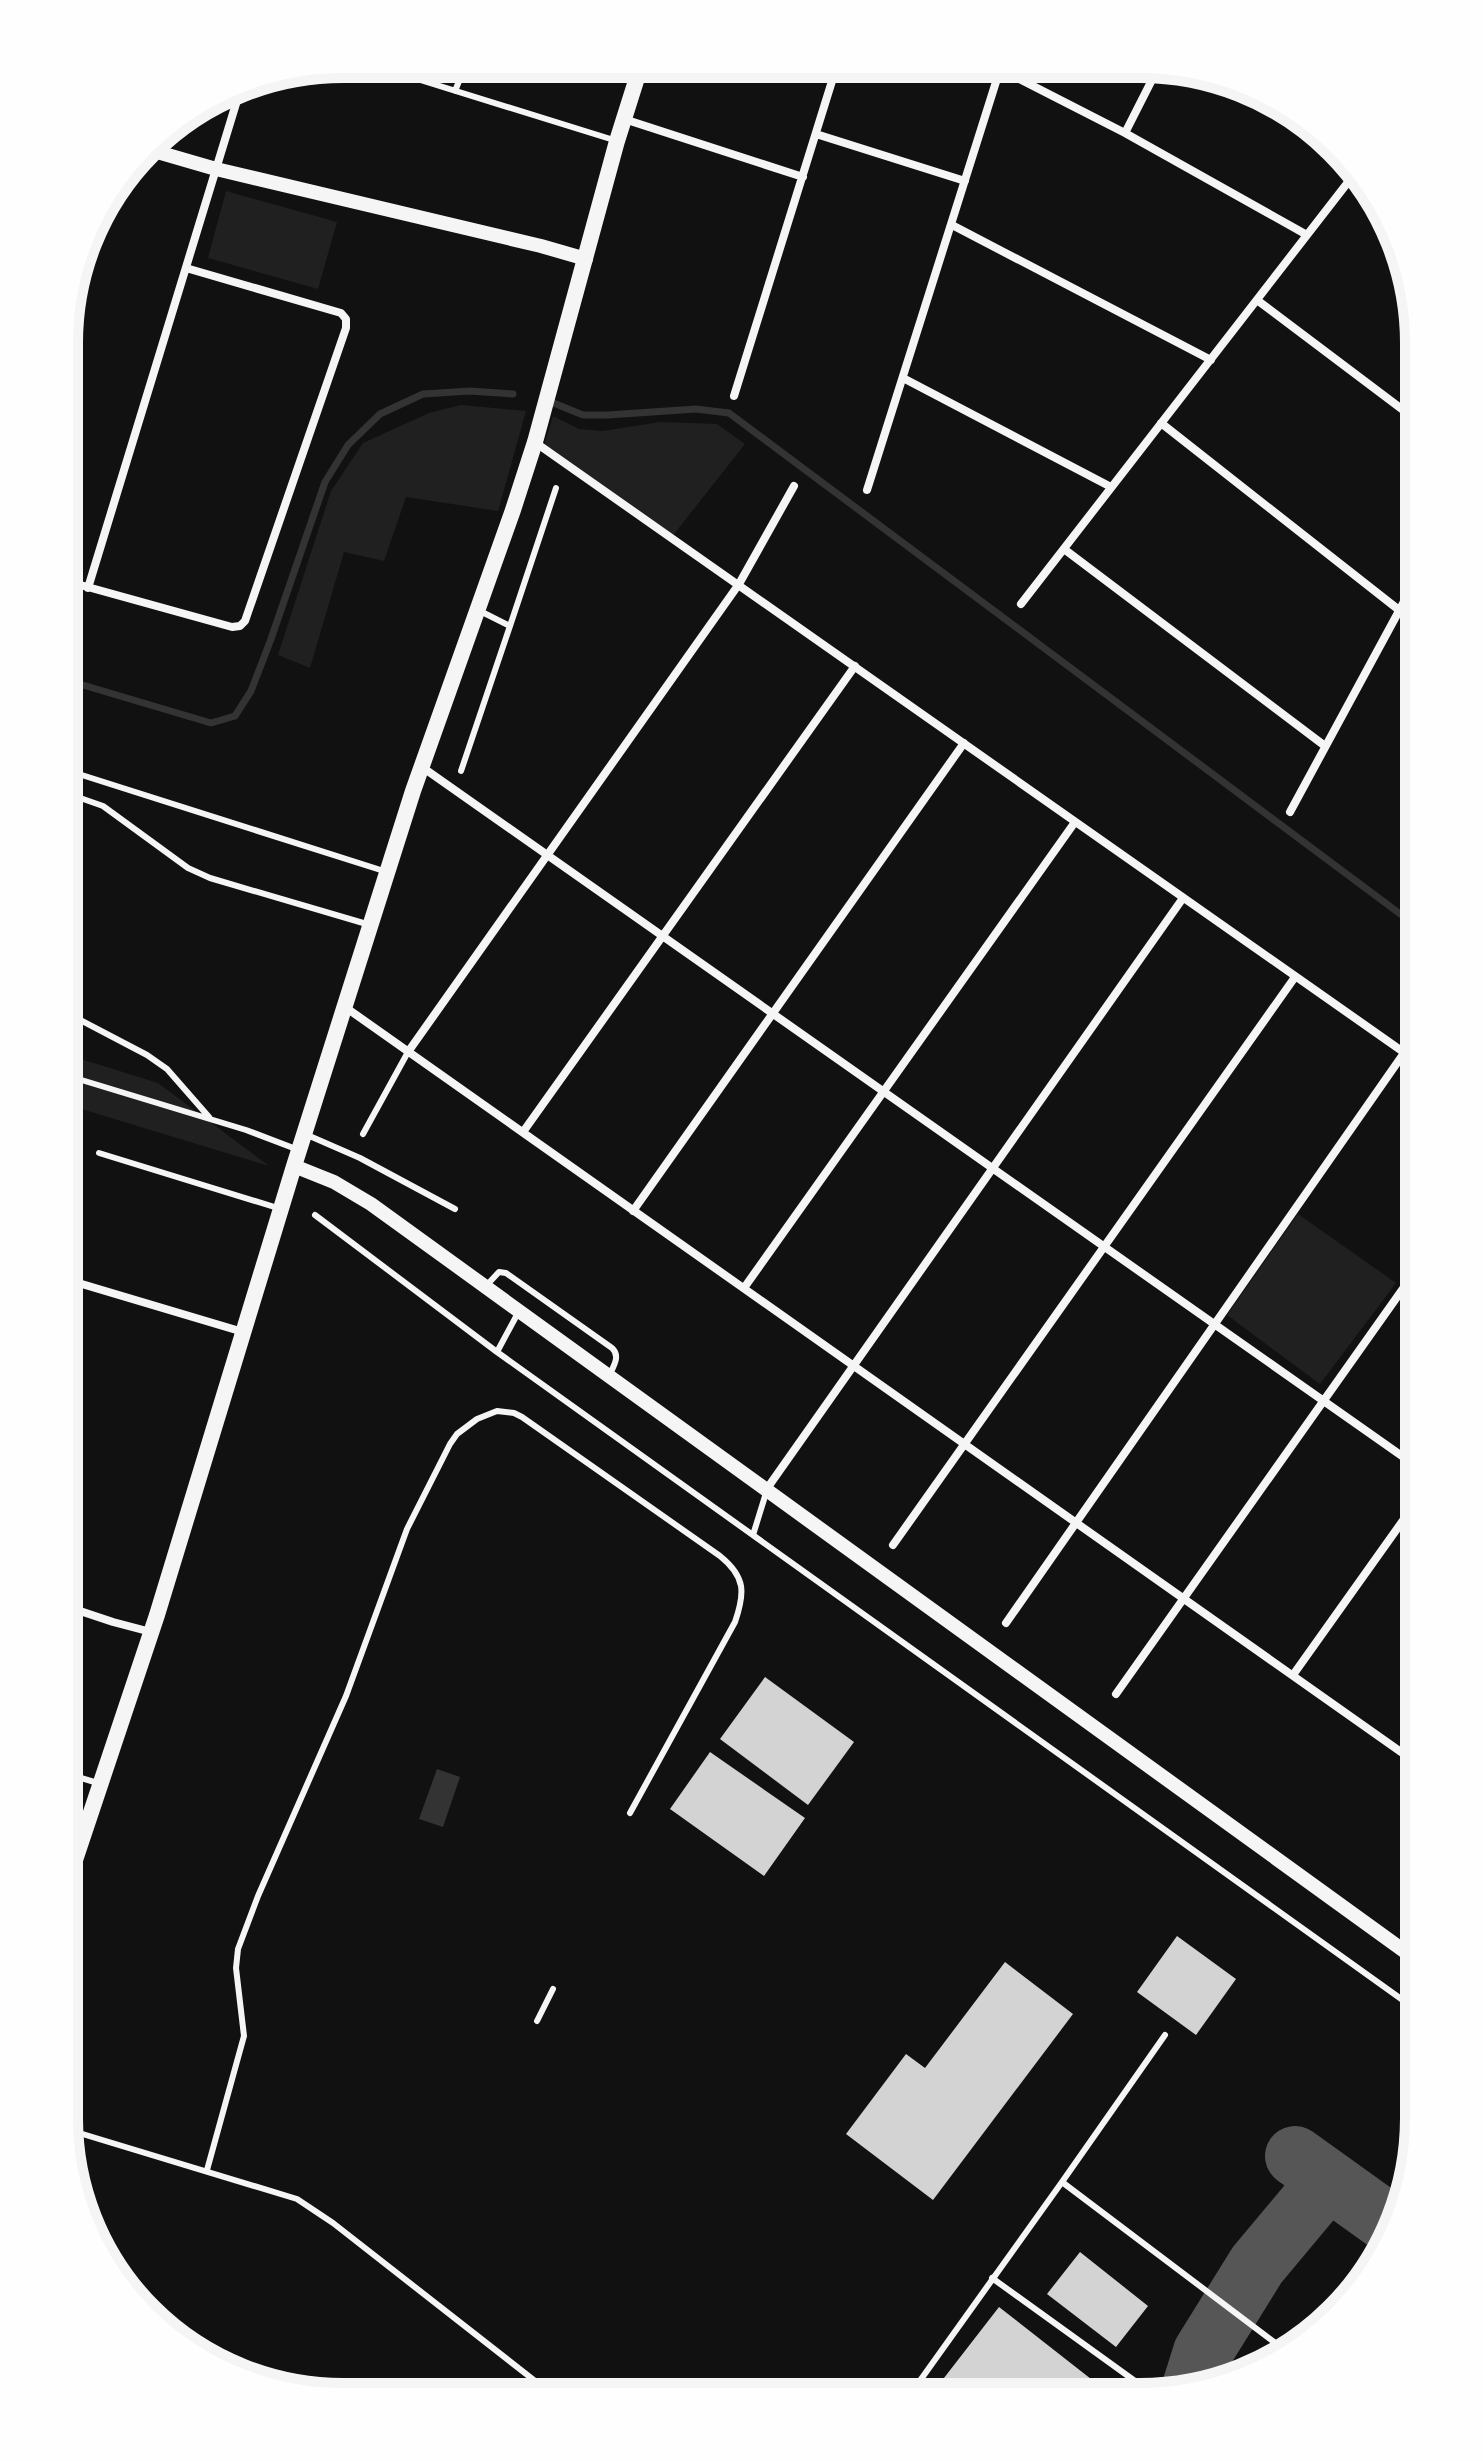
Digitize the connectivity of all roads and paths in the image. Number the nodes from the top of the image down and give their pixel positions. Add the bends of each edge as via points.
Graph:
1 (414, 78) edge
2 (460, 78) edge
3 (637, 78) edge
4 (833, 78) edge
5 (997, 78) edge
6 (1019, 78) edge
7 (1153, 79) edge
8 (455, 91) junction
9 (237, 101) edge
10 (624, 119) junction
11 (1125, 133) junction
12 (816, 134) junction
13 (617, 141) junction
14 (159, 153) edge
15 (216, 169) junction
16 (803, 177) junction
17 (965, 181) junction
18 (1349, 181) edge
19 (952, 225) junction
20 (1307, 235) junction
21 (586, 259) junction
22 (186, 268) junction
23 (1257, 300) junction
24 (1211, 360) junction
25 (903, 378) junction
26 (734, 396) dead end
27 (1405, 411) edge
28 (1161, 423) junction
29 (535, 442) junction
30 (794, 486) dead end
31 (1111, 487) junction
32 (556, 488) dead end
33 (867, 490) dead end
34 (1064, 549) junction
35 (739, 584) junction
36 (78, 585) edge
37 (88, 588) junction
38 (1405, 601) edge
39 (1021, 604) dead end
40 (478, 610) junction
41 (1399, 610) junction
42 (510, 626) junction
43 (855, 666) junction
44 (964, 743) junction
45 (1325, 746) junction
46 (422, 767) junction
47 (461, 771) dead end
48 (78, 774) edge
49 (78, 797) edge
50 (1290, 812) dead end
51 (1075, 822) junction
52 (549, 856) junction
53 (387, 872) junction
54 (1183, 898) junction
55 (370, 925) junction
56 (662, 936) junction
57 (1295, 977) junction
58 (345, 1006) junction
59 (773, 1014) junction
60 (78, 1018) edge
61 (408, 1052) junction
62 (1404, 1053) joint
63 (78, 1079) edge
64 (883, 1091) junction
65 (210, 1119) junction
66 (523, 1132) junction
67 (363, 1134) dead end
68 (299, 1150) junction
69 (99, 1153) dead end
70 (993, 1169) junction
71 (281, 1209) junction
72 (455, 1209) dead end
73 (633, 1211) junction
74 (315, 1215) dead end
75 (1104, 1247) junction
76 (78, 1283) edge
77 (1404, 1286) edge
78 (485, 1287) junction
79 (744, 1288) junction
80 (519, 1311) junction
81 (1214, 1324) junction
82 (243, 1332) junction
83 (497, 1352) junction
84 (854, 1366) junction
85 (609, 1376) junction
86 (1323, 1401) junction
87 (965, 1444) junction
88 (1404, 1458) edge
89 (766, 1490) junction
90 (1404, 1519) edge
91 (1076, 1522) junction
92 (753, 1535) junction
93 (893, 1545) dead end
94 (1184, 1598) junction
95 (78, 1610) edge
96 (1006, 1623) dead end
97 (151, 1632) junction
98 (1293, 1675) junction
99 (1116, 1694) dead end
100 (1403, 1753) edge
101 (78, 1777) edge
102 (101, 1784) junction
103 (630, 1813) dead end
104 (78, 1851) edge
105 (1404, 1951) edge
106 (553, 1989) dead end
107 (1404, 2001) edge
108 (537, 2021) dead end
109 (1165, 2035) dead end
110 (79, 2133) edge
111 (207, 2170) junction
112 (1062, 2182) junction
113 (992, 2278) junction
114 (1277, 2344) edge
115 (537, 2383) edge
116 (918, 2383) edge
117 (1138, 2383) edge

1 - 8 lane
2 - 8 lane
3 - 10 main road
4 - 12 street
5 - 17 street
6 - 11 street
7 - 11 street
8 - 13 lane
9 - 15 street
10 - 13 main road
10 - 16 street
11 - 20 street
12 - 16 street
12 - 17 street
13 - 21 main road
14 - 15 street
15 - 21 street
15 - 22 street
16 - 26 street
17 - 19 street
18 - 20 street
19 - 24 street
19 - 25 street
20 - 23 street
21 - 29 main road
22 - 37 street
22 - 37 street via 341,313 346,328 245,621 232,627
23 - 24 street
23 - 27 street
24 - 28 street
25 - 31 street
25 - 33 street
28 - 31 street
28 - 41 street
29 - 35 street
29 - 40 main road
30 - 35 street
31 - 34 street
32 - 42 lane
34 - 39 street
34 - 45 street
35 - 43 street
35 - 52 street
36 - 37 street
38 - 41 street
40 - 42 lane
40 - 46 main road
41 - 45 street
42 - 47 lane
43 - 44 street
43 - 56 street
44 - 51 street
44 - 59 street
45 - 50 street
46 - 52 street
46 - 53 main road
48 - 53 lane
49 - 55 lane via 103,806 210,878
51 - 54 street
51 - 64 street
52 - 56 street
52 - 61 street
53 - 55 main road
54 - 57 street
54 - 70 street
55 - 58 main road
56 - 59 street
56 - 66 street
57 - 62 street
57 - 75 street
58 - 61 street
58 - 68 main road
59 - 64 street
59 - 73 street
60 - 65 lane via 167,1069
61 - 66 street
61 - 67 lane
62 - 81 street
63 - 65 lane
64 - 70 street
64 - 79 street
65 - 68 lane
66 - 73 street
68 - 71 main road
68 - 72 lane via 360,1158
68 - 78 street via 334,1182
69 - 71 lane
70 - 75 street
70 - 84 street
71 - 82 main road
73 - 79 street
74 - 83 lane
75 - 81 street
75 - 87 street
76 - 82 street
77 - 86 street
78 - 80 street
78 - 85 lane via 499,1272 506,1273 612,1348 616,1357
79 - 84 street
80 - 83 lane
80 - 85 street
81 - 86 street
81 - 91 street
82 - 97 main road
83 - 92 lane
84 - 87 street
84 - 89 street
85 - 89 street
86 - 88 street
86 - 94 street
87 - 91 street
87 - 93 street
89 - 92 lane
89 - 105 street
90 - 98 street
91 - 94 street
91 - 96 street
92 - 107 lane
94 - 98 street
94 - 99 street
95 - 97 street
97 - 102 main road
98 - 100 street
101 - 102 lane
102 - 104 main road
103 - 111 lane via 735,1622 741,1604 739,1576 720,1556 522,1417 505,1411 487,1414 465,1426 450,1444 407,1529 346,1696 238,1949 244,2036
106 - 108 lane
109 - 112 lane
110 - 111 lane
111 - 115 lane via 297,2199
112 - 113 lane
112 - 114 lane
113 - 116 lane
113 - 117 lane

